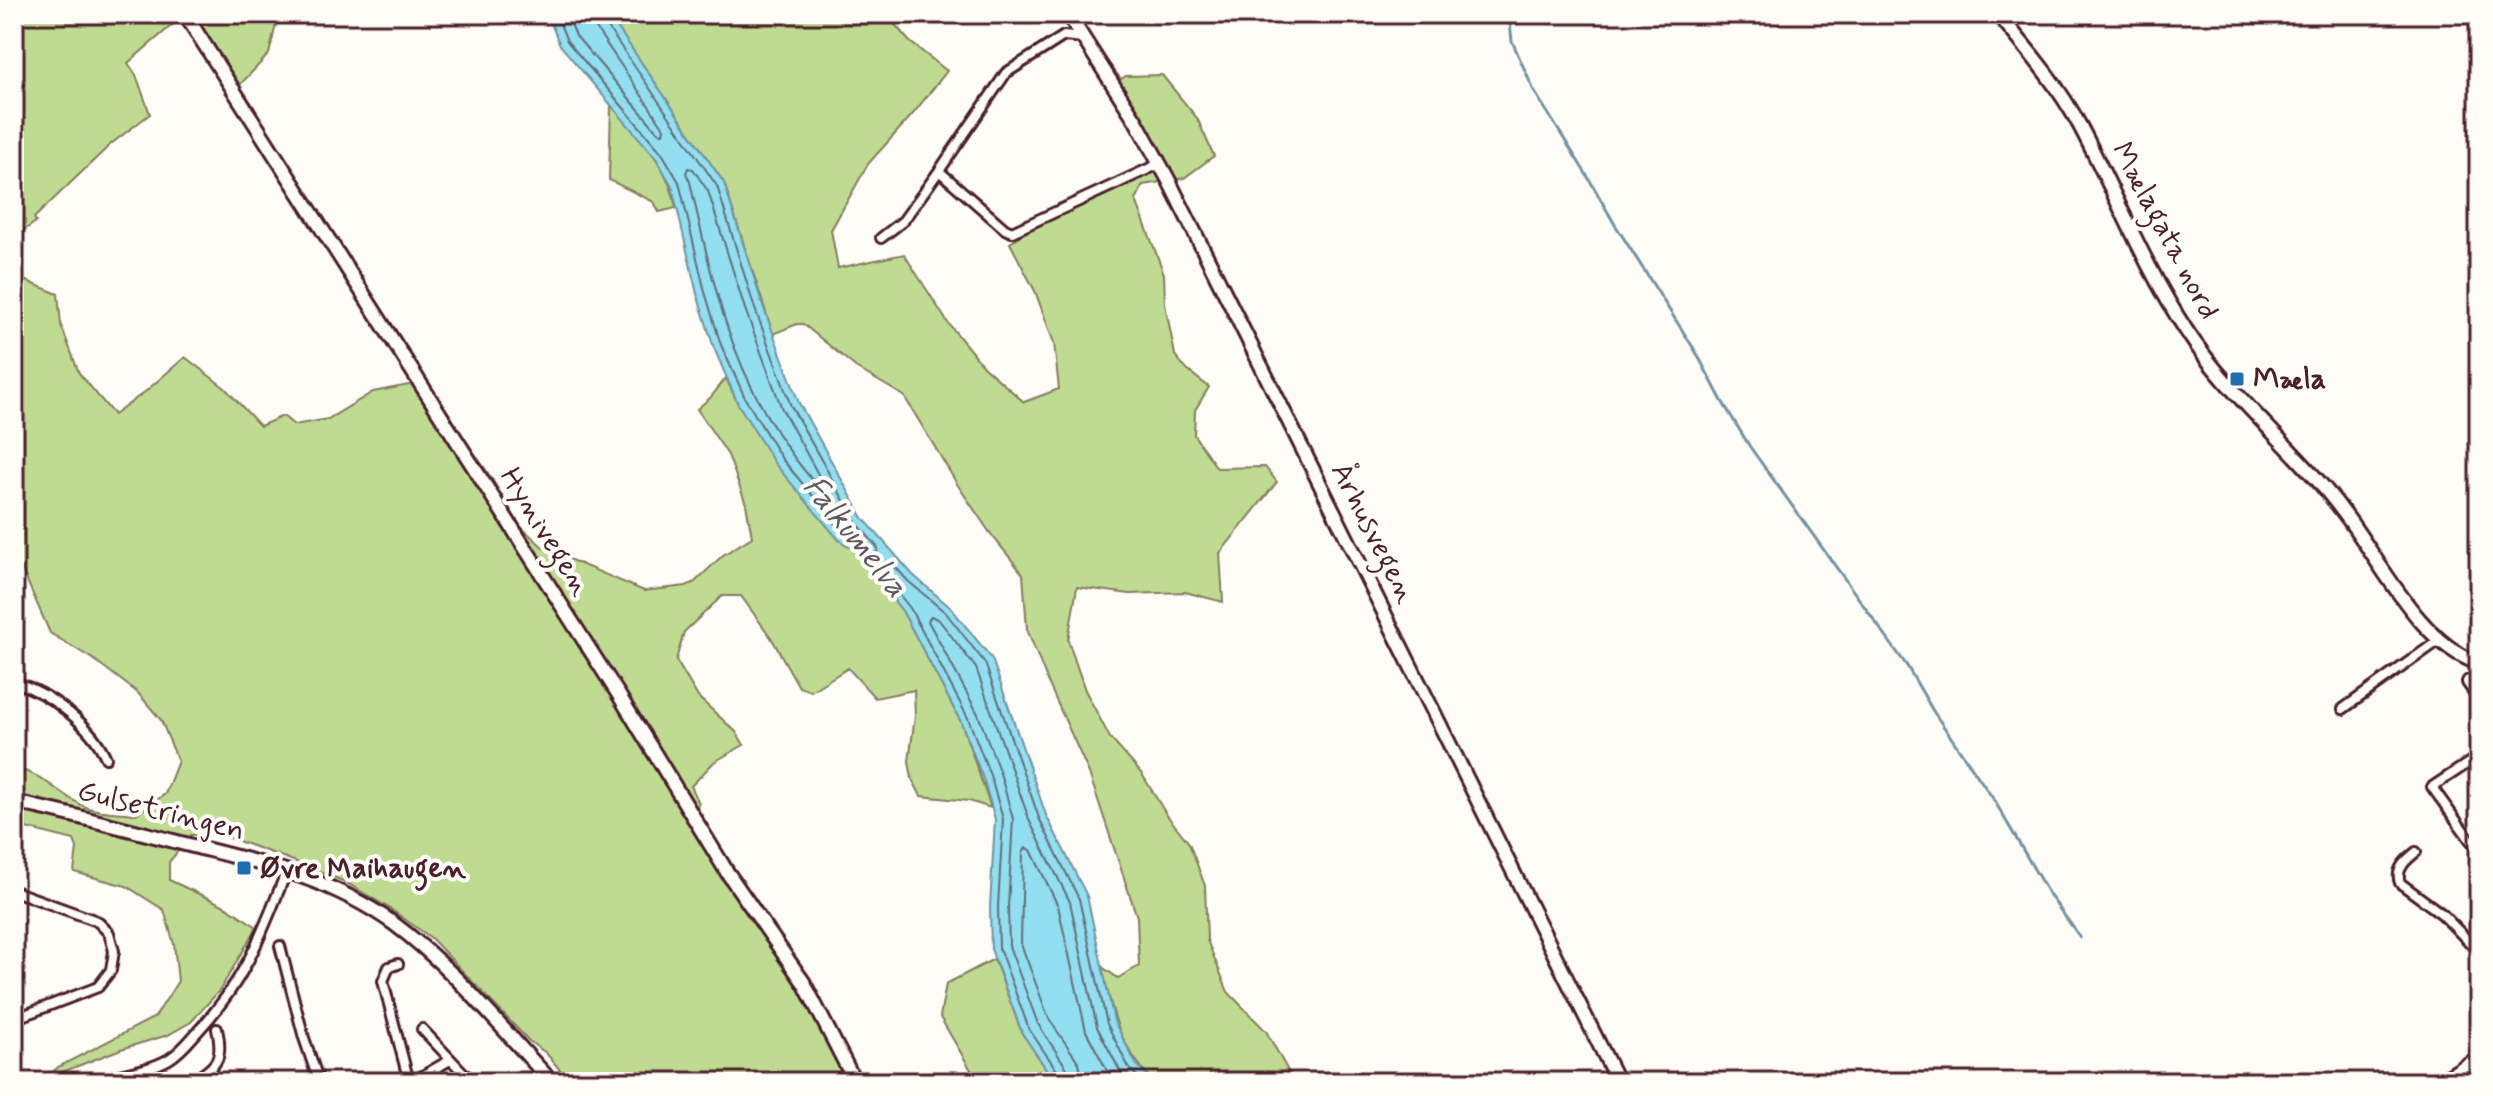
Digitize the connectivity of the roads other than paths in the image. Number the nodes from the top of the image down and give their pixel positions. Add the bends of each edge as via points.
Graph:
1 (185, 14) edge
2 (1068, 14) edge
3 (1998, 14) edge
4 (1064, 36) junction
5 (1084, 38) junction
6 (1159, 164) junction
7 (939, 171) junction
8 (881, 238) dead end
9 (2444, 645) junction
10 (2479, 663) edge
11 (14, 671) edge
12 (2469, 682) dead end
13 (15, 688) edge
14 (2479, 696) edge
15 (2343, 709) dead end
16 (2479, 756) edge
17 (106, 758) dead end
18 (14, 802) edge
19 (2416, 852) dead end
20 (2479, 852) edge
21 (287, 870) junction
22 (14, 891) edge
23 (280, 946) dead end
24 (2479, 952) edge
25 (398, 964) dead end
26 (14, 1019) edge
27 (217, 1029) dead end
28 (422, 1029) dead end
29 (2479, 1057) edge
30 (450, 1060) junction
31 (409, 1080) edge
32 (92, 1082) edge
33 (190, 1082) edge
34 (319, 1082) edge
35 (395, 1082) edge
36 (472, 1082) edge
37 (552, 1082) edge
38 (855, 1082) edge
39 (1618, 1082) edge
40 (2440, 1082) edge

1 - 38 main road, Hynivegen via 727,872 804,983
2 - 4 street
2 - 5 main road, Århusvegen
3 - 9 main road, Mælagata nord via 2067,104 2188,333 2330,495 2399,593
4 - 5 street
4 - 7 street via 1006,73
5 - 6 main road, Århusvegen
6 - 7 street via 1012,232
6 - 39 main road, Århusvegen
7 - 8 street via 903,221
9 - 10 main road
9 - 15 street
11 - 13 street
12 - 14 main road
13 - 17 street via 40,692 57,704 92,735
16 - 20 street via 2432,787
18 - 21 main road, Gulsetringen
19 - 24 street via 2399,870 2400,883 2442,914
21 - 32 street via 243,974 179,1052 158,1064
21 - 37 main road, Gulsetringen via 348,896 408,935
22 - 26 street via 97,921 109,933 114,951 111,970 98,987
23 - 34 street
25 - 31 street via 389,967 383,981
27 - 33 street via 218,1060
28 - 30 street
29 - 40 main road
30 - 31 street
30 - 36 street
31 - 35 street

